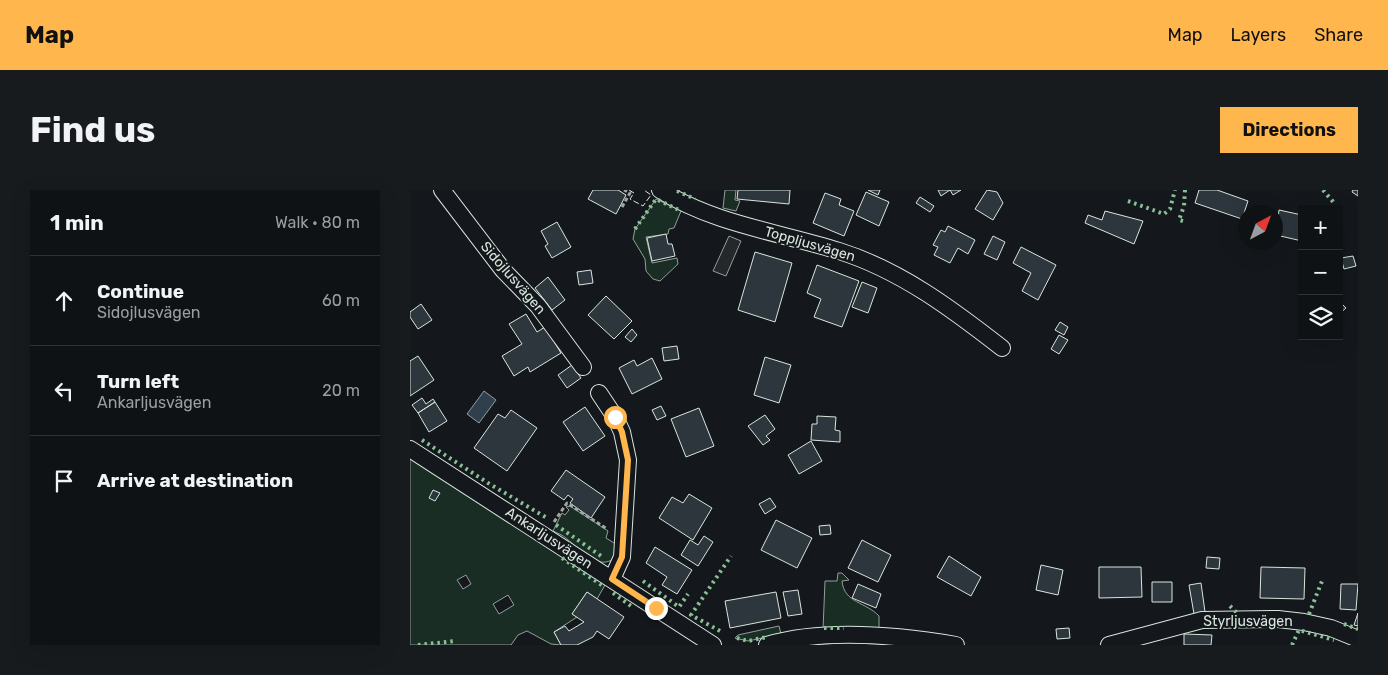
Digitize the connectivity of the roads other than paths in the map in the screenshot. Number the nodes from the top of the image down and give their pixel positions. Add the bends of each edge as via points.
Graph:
1 (442, 190) edge
2 (660, 190) edge
3 (1002, 348) dead end
4 (583, 367) dead end
5 (599, 393) dead end
6 (410, 449) edge
7 (612, 579) junction
8 (1358, 639) edge
9 (712, 645) edge
10 (767, 645) edge
11 (956, 645) edge
12 (1109, 645) edge

1 - 4 street, Sidojlusvägen via 502,270 538,306
2 - 3 street, Toppljusvägen via 694,209 865,260 947,305
5 - 7 street via 622,432 628,460 622,557
6 - 7 street, Ankarljusvägen
7 - 9 street, Ankarljusvägen
8 - 12 street, Styrljusvägen via 1304,622 1202,620
10 - 11 street via 784,640 859,635

